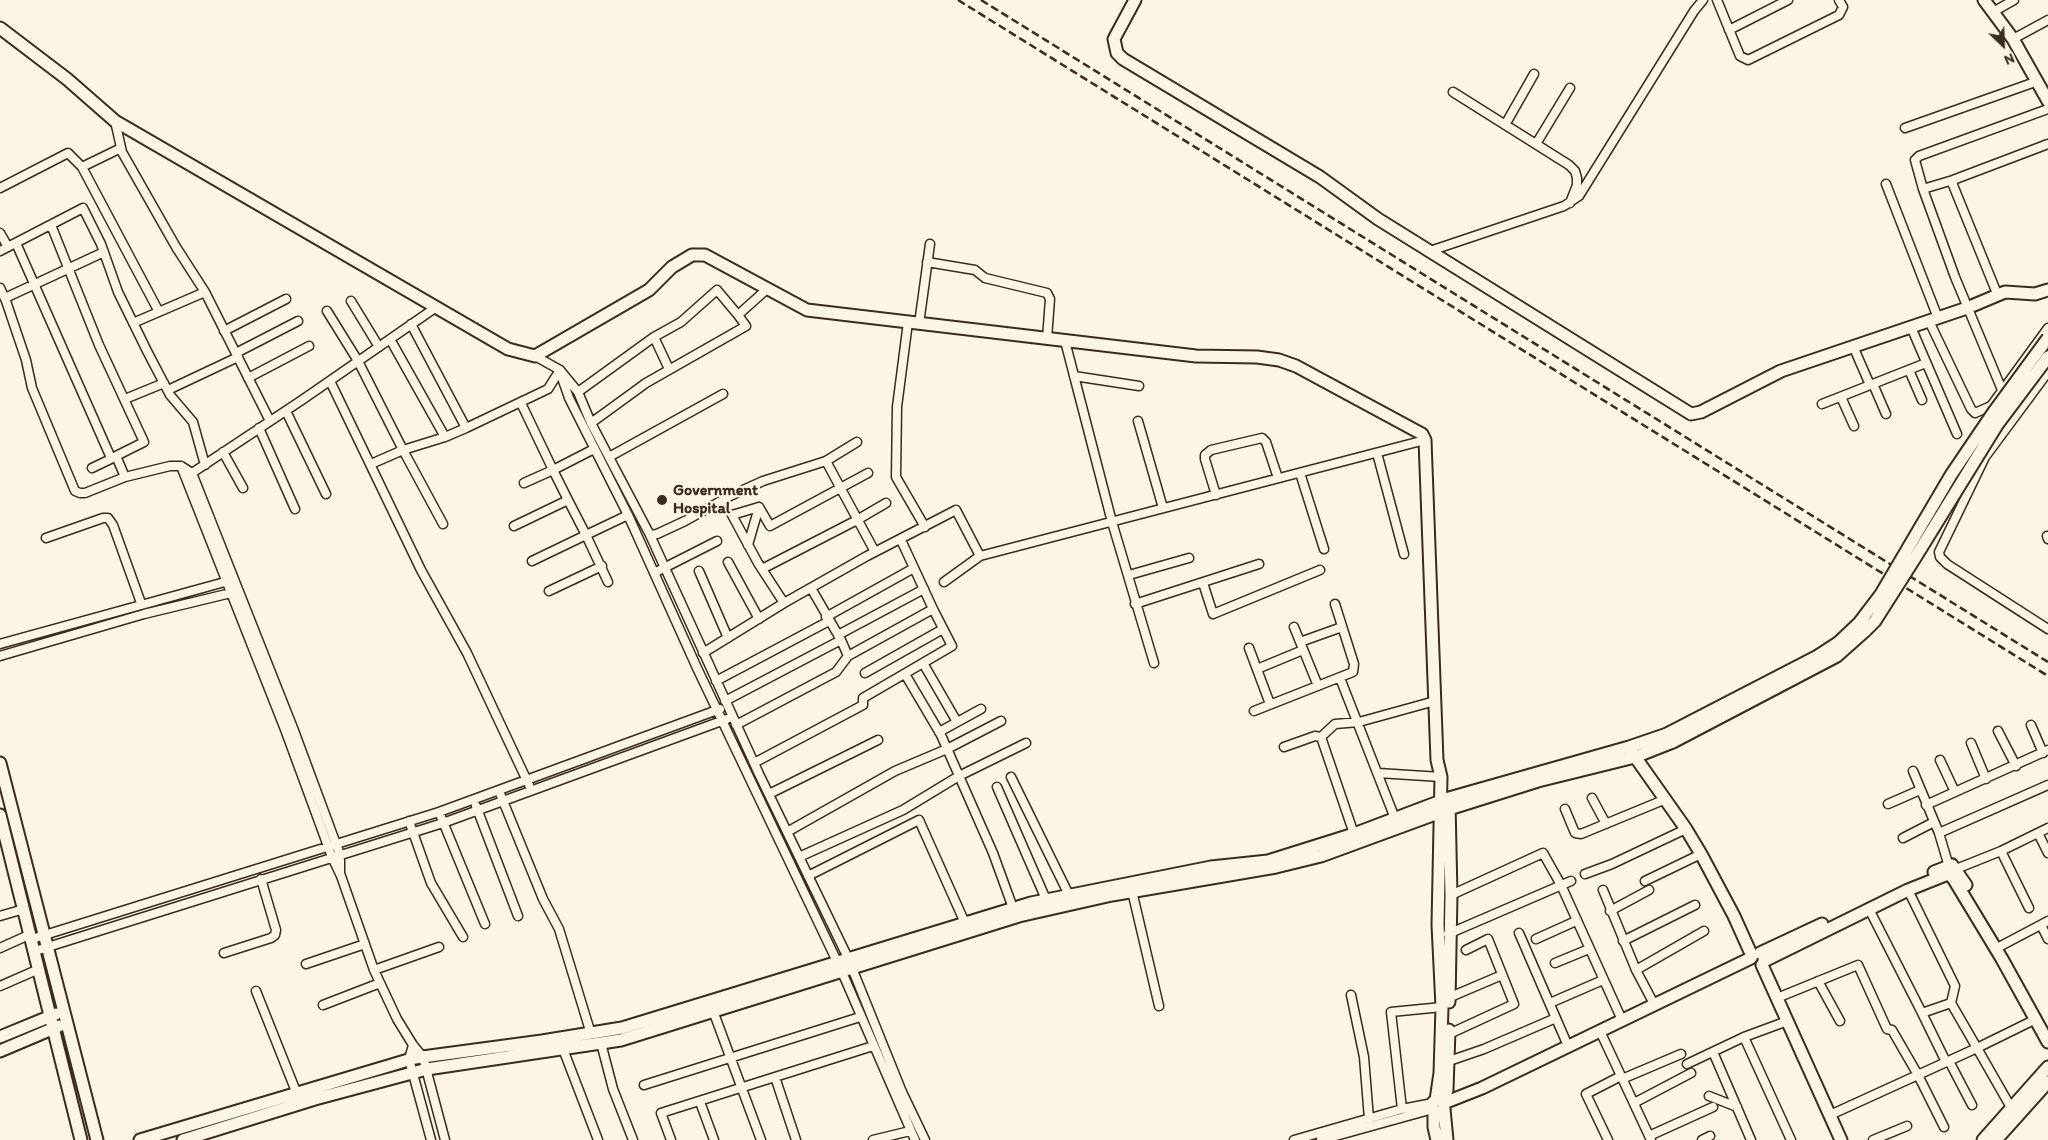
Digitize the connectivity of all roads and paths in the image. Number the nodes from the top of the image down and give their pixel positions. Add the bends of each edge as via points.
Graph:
1 (1135, 0) edge
2 (1703, 0) edge
3 (1717, 0) edge
4 (1788, 0) edge
5 (1839, 0) edge
6 (1984, 0) edge
7 (2014, 0) edge
8 (1993, 12) junction
9 (2048, 20) edge
10 (0, 28) edge
11 (1729, 30) junction
12 (2013, 40) junction
13 (1534, 74) dead end
14 (2038, 81) junction
15 (1570, 88) dead end
16 (1453, 92) dead end
17 (2048, 101) edge
18 (2048, 109) edge
19 (115, 122) junction
20 (1506, 125) junction
21 (1905, 128) dead end
22 (1536, 144) junction
23 (2048, 144) edge
24 (121, 148) junction
25 (82, 168) junction
26 (1953, 180) junction
27 (1886, 184) dead end
28 (0, 188) edge
29 (1923, 189) junction
30 (1570, 203) junction
31 (51, 225) junction
32 (0, 233) edge
33 (16, 243) junction
34 (930, 244) dead end
35 (8, 247) junction
36 (0, 251) edge
37 (1430, 251) junction
38 (104, 252) junction
39 (927, 262) junction
40 (70, 268) junction
41 (34, 284) junction
42 (0, 288) edge
43 (767, 289) junction
44 (2048, 290) edge
45 (205, 292) junction
46 (1998, 296) junction
47 (5, 298) junction
48 (286, 299) dead end
49 (351, 301) dead end
50 (436, 308) junction
51 (1967, 308) junction
52 (327, 311) dead end
53 (159, 312) junction
54 (738, 315) junction
55 (1934, 319) junction
56 (298, 321) dead end
57 (133, 323) junction
58 (914, 323) junction
59 (411, 324) junction
60 (1911, 327) junction
61 (2048, 328) edge
62 (224, 330) junction
63 (654, 337) junction
64 (2048, 338) edge
65 (390, 339) junction
66 (1047, 339) junction
67 (1065, 341) junction
68 (309, 346) dead end
69 (1853, 346) junction
70 (379, 347) junction
71 (237, 355) junction
72 (535, 356) junction
73 (2048, 357) edge
74 (358, 362) junction
75 (1926, 363) junction
76 (669, 369) junction
77 (560, 370) junction
78 (1909, 370) junction
79 (2048, 372) edge
80 (1074, 376) junction
81 (248, 378) junction
82 (330, 381) junction
83 (1872, 385) junction
84 (1139, 386) dead end
85 (166, 387) junction
86 (2002, 390) junction
87 (578, 392) junction
88 (723, 394) dead end
89 (1841, 397) junction
90 (125, 399) junction
91 (1922, 400) dead end
92 (521, 403) junction
93 (1822, 404) dead end
94 (286, 411) junction
95 (1886, 414) dead end
96 (270, 421) junction
97 (1138, 421) dead end
98 (591, 423) junction
99 (1854, 426) dead end
100 (259, 428) junction
101 (466, 428) junction
102 (1957, 434) dead end
103 (445, 437) junction
104 (1425, 440) junction
105 (857, 442) dead end
106 (594, 449) junction
107 (403, 450) junction
108 (223, 452) junction
109 (1377, 453) junction
110 (113, 457) junction
111 (609, 457) junction
112 (826, 461) junction
113 (371, 464) junction
114 (205, 465) junction
115 (92, 468) dead end
116 (553, 470) junction
117 (868, 473) dead end
118 (1300, 473) junction
119 (188, 475) junction
120 (125, 477) junction
121 (1278, 478) junction
122 (524, 483) dead end
123 (243, 488) dead end
124 (841, 488) junction
125 (326, 494) dead end
126 (1216, 495) junction
127 (568, 500) junction
128 (886, 502) dead end
129 (759, 507) junction
130 (1163, 508) junction
131 (295, 509) dead end
132 (628, 515) junction
133 (857, 520) junction
134 (1112, 522) junction
135 (443, 524) dead end
136 (514, 526) dead end
137 (925, 527) junction
138 (586, 535) junction
139 (650, 535) junction
140 (46, 538) dead end
141 (901, 540) junction
142 (717, 541) dead end
143 (748, 545) junction
144 (1324, 549) dead end
145 (874, 552) junction
146 (1404, 554) dead end
147 (980, 556) junction
148 (1189, 558) dead end
149 (532, 561) dead end
150 (728, 562) dead end
151 (1259, 564) dead end
152 (602, 566) junction
153 (665, 568) junction
154 (914, 568) junction
155 (762, 569) junction
156 (1320, 570) dead end
157 (699, 571) dead end
158 (654, 574) junction
159 (1129, 575) junction
160 (231, 580) junction
161 (608, 582) dead end
162 (944, 582) dead end
163 (1204, 583) junction
164 (811, 588) junction
165 (924, 589) junction
166 (549, 591) dead end
167 (235, 592) junction
168 (141, 603) junction
169 (784, 603) junction
170 (1135, 604) junction
171 (1335, 604) dead end
172 (933, 609) junction
173 (759, 619) junction
174 (828, 619) junction
175 (1294, 627) dead end
176 (1342, 627) junction
177 (943, 629) junction
178 (2048, 629) edge
179 (840, 637) junction
180 (728, 638) junction
181 (1300, 642) junction
182 (0, 644) edge
183 (1249, 648) dead end
184 (1303, 650) junction
185 (703, 653) junction
186 (0, 656) edge
187 (848, 656) junction
188 (1154, 663) dead end
189 (922, 664) junction
190 (1257, 669) junction
191 (865, 673) dead end
192 (905, 674) junction
193 (1340, 678) junction
194 (716, 681) junction
195 (1318, 686) junction
196 (1435, 701) junction
197 (727, 704) junction
198 (1270, 704) junction
199 (981, 709) dead end
200 (717, 710) junction
201 (1254, 711) dead end
202 (722, 721) junction
203 (735, 721) junction
204 (1001, 721) dead end
205 (958, 722) junction
206 (1359, 722) junction
207 (2031, 725) dead end
208 (1998, 731) dead end
209 (939, 732) junction
210 (1321, 737) junction
211 (1670, 738) junction
212 (878, 740) dead end
213 (1026, 743) dead end
214 (1971, 743) dead end
215 (1284, 747) dead end
216 (947, 749) junction
217 (1632, 752) junction
218 (2045, 752) edge
219 (1940, 760) dead end
220 (0, 763) edge
221 (754, 763) junction
222 (2016, 766) junction
223 (1913, 771) dead end
224 (1378, 773) junction
225 (960, 776) junction
226 (1011, 777) dead end
227 (1986, 779) junction
228 (1441, 780) junction
229 (527, 781) junction
230 (2048, 785) edge
231 (997, 787) dead end
232 (1920, 790) junction
233 (499, 791) junction
234 (532, 791) junction
235 (1955, 792) junction
236 (769, 794) junction
237 (1592, 798) dead end
238 (1666, 799) junction
239 (474, 800) junction
240 (503, 802) junction
241 (1888, 804) dead end
242 (1445, 805) junction
243 (1926, 805) junction
244 (1565, 809) dead end
245 (477, 810) junction
246 (439, 812) junction
247 (0, 815) edge
248 (410, 821) junction
249 (1934, 822) junction
250 (443, 823) junction
251 (1397, 823) junction
252 (1606, 824) junction
253 (2048, 828) edge
254 (1686, 829) junction
255 (413, 831) junction
256 (787, 832) junction
257 (1939, 833) junction
258 (2038, 833) junction
259 (1354, 834) junction
260 (1902, 838) dead end
261 (332, 845) junction
262 (2001, 851) junction
263 (2048, 853) edge
264 (1701, 854) junction
265 (336, 856) junction
266 (799, 857) junction
267 (1952, 870) junction
268 (1585, 874) dead end
269 (808, 876) junction
270 (261, 879) junction
271 (1571, 881) dead end
272 (1645, 881) dead end
273 (1561, 885) junction
274 (1603, 890) dead end
275 (1649, 890) dead end
276 (1908, 890) junction
277 (1132, 892) junction
278 (1068, 895) junction
279 (1451, 895) junction
280 (1048, 904) junction
281 (1695, 905) dead end
282 (1013, 908) junction
283 (2029, 908) dead end
284 (24, 909) junction
285 (1869, 909) junction
286 (1610, 911) junction
287 (0, 916) edge
288 (518, 916) dead end
289 (1576, 921) junction
290 (965, 923) junction
291 (2044, 923) edge
292 (485, 924) dead end
293 (1704, 930) dead end
294 (1519, 933) dead end
295 (44, 935) junction
296 (1444, 935) junction
297 (32, 936) junction
298 (463, 937) dead end
299 (2048, 938) edge
300 (1536, 939) dead end
301 (1623, 941) junction
302 (365, 944) junction
303 (47, 947) junction
304 (438, 947) dead end
305 (1998, 947) junction
306 (0, 948) edge
307 (1589, 949) junction
308 (1466, 950) dead end
309 (35, 951) junction
310 (224, 953) dead end
311 (1756, 958) junction
312 (1555, 963) dead end
313 (306, 964) dead end
314 (845, 965) junction
315 (39, 969) junction
316 (374, 970) junction
317 (1636, 970) junction
318 (1502, 974) junction
319 (1603, 980) junction
320 (1818, 981) junction
321 (380, 982) junction
322 (0, 986) edge
323 (256, 991) dead end
324 (1352, 996) dead end
325 (1777, 998) junction
326 (1445, 1003) junction
327 (1550, 1003) junction
328 (1951, 1003) junction
329 (1654, 1004) junction
330 (323, 1005) dead end
331 (1159, 1006) dead end
332 (711, 1007) junction
333 (1922, 1013) junction
334 (49, 1016) junction
335 (66, 1017) junction
336 (860, 1017) junction
337 (1556, 1018) junction
338 (2036, 1019) junction
339 (1622, 1020) junction
340 (1840, 1022) dead end
341 (1782, 1023) junction
342 (2048, 1026) edge
343 (52, 1028) junction
344 (591, 1034) junction
345 (1449, 1034) junction
346 (1601, 1034) junction
347 (0, 1036) edge
348 (1744, 1037) junction
349 (2048, 1042) edge
350 (601, 1043) junction
351 (413, 1045) junction
352 (873, 1046) junction
353 (1568, 1046) junction
354 (1977, 1048) junction
355 (563, 1049) junction
356 (0, 1052) edge
357 (1714, 1052) junction
358 (1681, 1054) dead end
359 (423, 1056) junction
360 (731, 1056) junction
361 (409, 1059) junction
362 (1449, 1062) junction
363 (1948, 1062) junction
364 (1687, 1064) dead end
365 (2048, 1067) edge
366 (427, 1069) junction
367 (413, 1073) junction
368 (1691, 1073) dead end
369 (1918, 1075) junction
370 (775, 1077) junction
371 (1622, 1077) junction
372 (2048, 1082) edge
373 (644, 1084) dead end
374 (742, 1088) junction
375 (296, 1094) junction
376 (1709, 1096) dead end
377 (700, 1102) junction
378 (1634, 1103) junction
379 (1439, 1105) junction
380 (1972, 1105) dead end
381 (1713, 1107) dead end
382 (1737, 1107) junction
383 (1402, 1109) junction
384 (2014, 1113) junction
385 (1830, 1115) junction
386 (1369, 1119) junction
387 (1907, 1126) dead end
388 (1944, 1127) dead end
389 (910, 1131) junction
390 (1710, 1136) dead end
391 (1346, 1137) edge
392 (1650, 1138) edge
393 (81, 1140) edge
394 (97, 1140) edge
395 (140, 1140) edge
396 (183, 1140) edge
397 (431, 1140) edge
398 (445, 1140) edge
399 (598, 1140) edge
400 (633, 1140) edge
401 (671, 1140) edge
402 (714, 1140) edge
403 (761, 1140) edge
404 (796, 1140) edge
405 (873, 1140) edge
406 (915, 1140) edge
407 (925, 1140) edge
408 (1294, 1140) edge
409 (1322, 1140) edge
410 (1437, 1140) edge
411 (1447, 1140) edge
412 (1608, 1140) edge
413 (1702, 1140) edge
414 (1750, 1140) edge
415 (1790, 1140) edge
416 (1835, 1140) edge
417 (1841, 1140) edge
418 (1873, 1140) edge
419 (1983, 1140) edge
420 (1996, 1140) edge

1 - 37 street via 1114,39 1117,53 1123,59 1320,177
2 - 30 street via 1583,192
3 - 11 street
4 - 11 street
5 - 11 street via 1842,7 1839,14 1752,59 1740,56
6 - 8 street
7 - 8 street
8 - 12 street
9 - 12 street
10 - 19 street via 67,79
12 - 14 street
13 - 20 street
14 - 17 street
14 - 21 street
15 - 22 street
16 - 20 street
18 - 29 street via 1919,156 1915,163
19 - 24 street
19 - 50 street
20 - 22 street
22 - 30 street via 1575,171 1577,185
23 - 26 street
24 - 25 street
24 - 45 street
25 - 28 street via 68,153
25 - 53 street
26 - 29 street
26 - 46 street
27 - 55 street
29 - 51 street
30 - 37 street
31 - 33 street
31 - 38 street via 83,208
31 - 40 street
32 - 35 street
33 - 35 street
33 - 41 street
34 - 39 street
35 - 36 street
37 - 69 street via 1691,414 1781,372
38 - 40 street
38 - 57 street
39 - 58 street
39 - 66 street via 975,270 985,278 1047,293 1050,299
40 - 41 street
40 - 90 street via 99,345
41 - 47 street
41 - 110 street
42 - 47 street
43 - 54 street
43 - 58 street via 807,310
43 - 72 street via 705,255 692,255 672,268 649,290
44 - 46 street via 2035,294 2008,291
45 - 53 street
45 - 62 street
46 - 51 street
47 - 120 street via 32,388 73,487 85,493
48 - 62 street
49 - 70 street
50 - 59 street
50 - 72 street via 508,349
51 - 55 street
51 - 86 street
52 - 74 street
53 - 57 street
54 - 63 street via 717,290 681,322
54 - 76 street via 746,326
55 - 60 street
55 - 86 street via 1973,412 1978,413 1991,406
56 - 71 street
57 - 85 street
58 - 66 street
58 - 137 street via 897,407 896,477
59 - 65 street
59 - 101 street
60 - 69 street
60 - 75 street
61 - 86 street
62 - 71 street
63 - 76 street
63 - 87 street
64 - 211 street, bridge via 1956,467 1881,594 1859,624 1816,657
65 - 70 street
65 - 103 street
66 - 67 street
67 - 80 street
67 - 104 street via 1196,356 1278,360 1296,366 1422,434
68 - 81 street
69 - 83 street
70 - 74 street
71 - 81 street
71 - 85 street
72 - 77 street
73 - 211 street, bridge via 1993,430 1875,622 1837,656
74 - 82 street
74 - 107 street
75 - 78 street
75 - 102 street
76 - 98 street
77 - 87 street
77 - 92 street via 548,389
77 - 106 street via 569,398
78 - 83 street
78 - 91 street
79 - 178 street via 1986,457 1939,552 1947,564
80 - 84 street
80 - 134 street
81 - 96 street
82 - 94 street
82 - 113 street
83 - 89 street
83 - 95 street
85 - 90 street
85 - 114 street via 193,422
87 - 98 street
88 - 111 street
89 - 93 street
89 - 99 street
90 - 110 street via 144,442
92 - 101 street
92 - 116 street
94 - 96 street
94 - 125 street
96 - 100 street
97 - 130 street
98 - 111 street
100 - 108 street
100 - 131 street
101 - 103 street
103 - 107 street
104 - 109 street
104 - 196 street
105 - 112 street
106 - 116 street
106 - 132 street
107 - 113 street
107 - 135 street
108 - 114 street
108 - 123 street
109 - 118 street
109 - 146 street
110 - 115 street
110 - 120 street
111 - 139 street
112 - 124 street
112 - 139 street via 754,485 685,522
113 - 229 street via 421,570 467,653
114 - 119 street
116 - 122 street
116 - 127 street
117 - 124 street
118 - 121 street
118 - 144 street
119 - 120 street via 181,466
119 - 160 street
121 - 126 street
121 - 126 street via 1262,438 1211,450 1205,458
124 - 129 street via 770,526
124 - 133 street
126 - 130 street
127 - 136 street
127 - 138 street
128 - 133 street
129 - 143 street
129 - 143 street via 732,515
130 - 134 street
132 - 138 street
132 - 158 street
133 - 145 street
133 - 155 street
134 - 147 street
134 - 159 street
137 - 141 street
137 - 147 street via 956,510
138 - 149 street
138 - 152 street
139 - 153 street
140 - 168 street via 108,518 114,525
141 - 145 street
141 - 154 street
142 - 153 street
143 - 155 street
145 - 164 street
147 - 162 street
148 - 159 street
150 - 173 street
151 - 163 street
152 - 161 street
152 - 166 street
153 - 158 street
153 - 185 street
154 - 165 street
154 - 174 street
155 - 169 street
156 - 163 street via 1213,614
157 - 180 street
158 - 200 street
159 - 170 street
160 - 167 street
160 - 168 street
163 - 170 street
164 - 169 street
164 - 174 street
165 - 172 street
165 - 179 street
167 - 186 street via 144,614
167 - 261 street
168 - 182 street
169 - 173 street
170 - 188 street
171 - 176 street
172 - 177 street
172 - 187 street
173 - 180 street
174 - 179 street
174 - 194 street
175 - 181 street
176 - 181 street
176 - 193 street via 1354,670
177 - 189 street via 952,646
177 - 191 street
179 - 187 street
179 - 197 street
180 - 185 street
181 - 184 street
183 - 190 street
184 - 190 street
184 - 195 street
185 - 194 street
187 - 203 street via 836,672
189 - 192 street
189 - 205 street
190 - 198 street
192 - 209 street
192 - 221 street via 863,698 863,705
193 - 195 street
193 - 206 street
194 - 197 street
195 - 198 street
196 - 206 street
196 - 228 street
197 - 200 street
197 - 203 street
198 - 201 street
199 - 205 street
200 - 202 street
200 - 229 street
202 - 203 street
202 - 234 street
202 - 314 street
203 - 221 street
204 - 216 street
205 - 209 street
206 - 210 street via 1335,724
206 - 224 street
207 - 218 street
208 - 222 street
209 - 216 street
210 - 215 street via 1315,736
210 - 259 street
211 - 217 street
212 - 236 street
213 - 225 street
214 - 227 street
216 - 225 street
216 - 256 street via 895,771
217 - 238 street
217 - 242 street
218 - 222 street
219 - 235 street
220 - 295 street
221 - 236 street
222 - 227 street
223 - 232 street
224 - 228 street
224 - 251 street
225 - 266 street via 903,810
225 - 282 street
226 - 278 street
227 - 235 street
228 - 242 street
229 - 233 street
229 - 234 street
230 - 257 street
231 - 280 street
232 - 241 street
232 - 243 street
233 - 239 street
233 - 240 street
234 - 240 street
235 - 243 street
236 - 256 street
237 - 252 street
238 - 252 street
238 - 254 street
239 - 245 street
239 - 246 street
240 - 245 street
240 - 344 street via 542,899 559,929
242 - 251 street
242 - 279 street
242 - 296 street
243 - 249 street
244 - 252 street via 1578,834
245 - 250 street
245 - 288 street
246 - 248 street
246 - 250 street
247 - 284 street
248 - 255 street
248 - 261 street
249 - 257 street
249 - 260 street
250 - 255 street
250 - 292 street
251 - 259 street
251 - 277 street via 1321,856
253 - 258 street
254 - 264 street
254 - 268 street
255 - 265 street
255 - 298 street via 432,883
256 - 266 street
257 - 267 street
258 - 262 street
258 - 263 street
259 - 278 street via 1268,861 1211,867
261 - 265 street
261 - 295 street
262 - 267 street
262 - 283 street
264 - 272 street
264 - 311 street
265 - 270 street
265 - 302 street
266 - 269 street
267 - 276 street
267 - 305 street
267 - 311 street via 1905,883
269 - 290 street via 919,820
269 - 314 street
270 - 303 street
270 - 310 street via 275,935
271 - 273 street
273 - 279 street via 1543,853
273 - 289 street
273 - 296 street
274 - 286 street
275 - 286 street
276 - 285 street
276 - 328 street via 1956,986
277 - 280 street
277 - 331 street
278 - 280 street
279 - 296 street
280 - 282 street
280 - 314 street via 1019,916
281 - 301 street
282 - 290 street
284 - 287 street
284 - 297 street
285 - 311 street
285 - 333 street
286 - 301 street
289 - 300 street
289 - 307 street
290 - 314 street
291 - 299 street
291 - 305 street
293 - 317 street
294 - 327 street
295 - 297 street
295 - 303 street
296 - 326 street
297 - 306 street
297 - 309 street
301 - 317 street
302 - 313 street
302 - 316 street
303 - 309 street
303 - 335 street
304 - 316 street
305 - 338 street
305 - 342 street
307 - 312 street
307 - 319 street
308 - 318 street via 1488,939
309 - 315 street
311 - 325 street
311 - 329 street
311 - 341 street
311 - 346 street
314 - 332 street
314 - 336 street
314 - 407 street
315 - 322 street
315 - 334 street
316 - 321 street
317 - 329 street
318 - 326 street
318 - 345 street via 1514,1004
319 - 327 street
319 - 339 street
320 - 325 street
320 - 340 street
320 - 369 street via 1858,965 1887,1028 1892,1030
321 - 330 street
321 - 351 street
323 - 375 street
324 - 386 street via 1364,1058
325 - 385 street
326 - 345 street
326 - 379 street
326 - 383 street via 1391,1012
327 - 337 street
328 - 333 street
328 - 354 street
329 - 339 street
332 - 344 street
332 - 350 street via 626,1038
332 - 360 street
333 - 363 street
334 - 335 street
334 - 343 street
334 - 347 street
335 - 343 street
335 - 394 street
336 - 352 street
336 - 360 street
337 - 353 street
337 - 362 street
338 - 349 street
338 - 354 street
339 - 346 street
341 - 348 street
341 - 416 street
343 - 356 street
343 - 393 street
344 - 359 street
345 - 362 street
346 - 353 street
346 - 371 street
346 - 379 street via 1485,1094
348 - 357 street
348 - 415 street
350 - 355 street
350 - 400 street via 613,1089
351 - 359 street
351 - 361 street
352 - 370 street
352 - 389 street
353 - 379 street
354 - 363 street
354 - 384 street
355 - 366 street
355 - 399 street
357 - 364 street
357 - 382 street
358 - 371 street
359 - 361 street
359 - 366 street
360 - 373 street
360 - 374 street
361 - 367 street
361 - 375 street
362 - 379 street via 1447,1090
363 - 369 street
363 - 380 street
365 - 384 street
366 - 367 street
366 - 398 street
367 - 396 street
367 - 397 street
368 - 378 street
369 - 385 street
369 - 388 street
370 - 374 street
370 - 404 street
371 - 378 street
371 - 412 street via 1586,1094
372 - 384 street
374 - 377 street
374 - 403 street
375 - 395 street
376 - 382 street
377 - 401 street via 661,1113
377 - 402 street
378 - 392 street
379 - 383 street
379 - 391 street
379 - 410 street via 1433,1123
379 - 411 street
381 - 392 street
382 - 414 street
383 - 386 street
384 - 419 street
384 - 420 street
385 - 417 street
386 - 408 street
387 - 418 street
389 - 405 street
389 - 406 street
390 - 413 street
391 - 409 street

